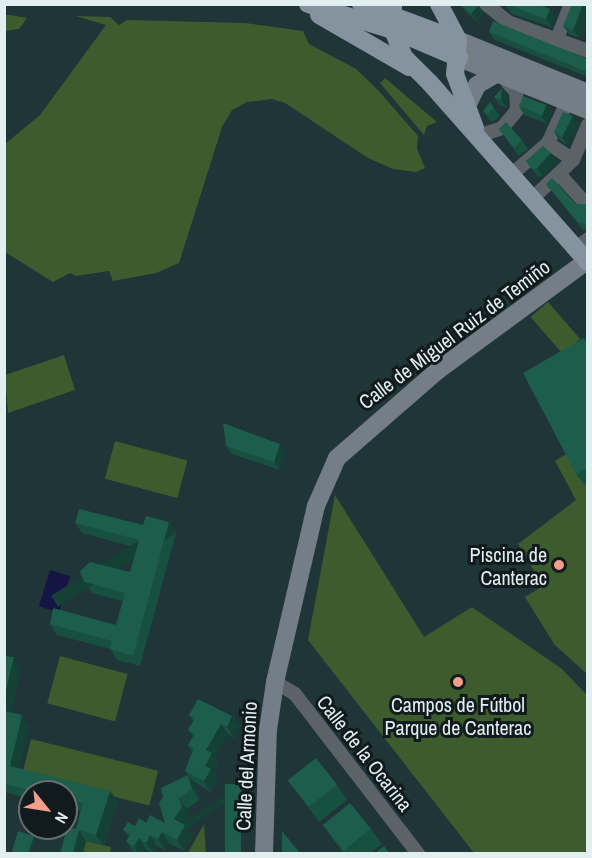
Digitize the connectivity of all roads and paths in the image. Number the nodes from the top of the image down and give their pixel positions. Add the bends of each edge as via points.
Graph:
1 (307, 4) edge
2 (439, 4) edge
3 (486, 4) edge
4 (572, 4) edge
5 (362, 5) edge
6 (500, 10) edge
7 (392, 16) edge
8 (556, 41) junction
9 (588, 51) edge
10 (458, 58) junction
11 (414, 70) junction
12 (504, 76) junction
13 (430, 82) junction
14 (588, 93) edge
15 (567, 102) junction
16 (466, 108) junction
17 (588, 110) edge
18 (588, 125) edge
19 (483, 136) junction
20 (548, 143) junction
21 (584, 143) edge
22 (573, 160) junction
23 (559, 174) junction
24 (511, 175) junction
25 (532, 199) junction
26 (588, 206) edge
27 (584, 252) edge
28 (275, 682) junction
29 (264, 854) edge
30 (418, 854) edge

1 - 7 main road
1 - 11 main road via 324,20
2 - 10 main road
3 - 6 street
4 - 8 street
5 - 7 main road
6 - 8 street
7 - 10 main road
7 - 11 main road via 404,57
8 - 9 street
10 - 12 street
10 - 13 main road via 443,83
10 - 14 street
10 - 16 main road
11 - 13 main road
12 - 15 street
12 - 16 street via 477,85
12 - 19 street via 516,92 517,110 502,128
13 - 19 main road
15 - 17 street
15 - 20 street
16 - 19 main road
18 - 21 street
19 - 24 main road
20 - 22 street
20 - 24 street
21 - 22 street
22 - 23 street
23 - 25 street
23 - 26 street
24 - 25 main road
25 - 27 main road
27 - 28 street, Calle de Miguel Ruiz de Temiño via 437,370 337,458 316,506
28 - 29 street, Calle del Armonio via 268,730
28 - 30 street, Calle de la Ocarina via 294,694

